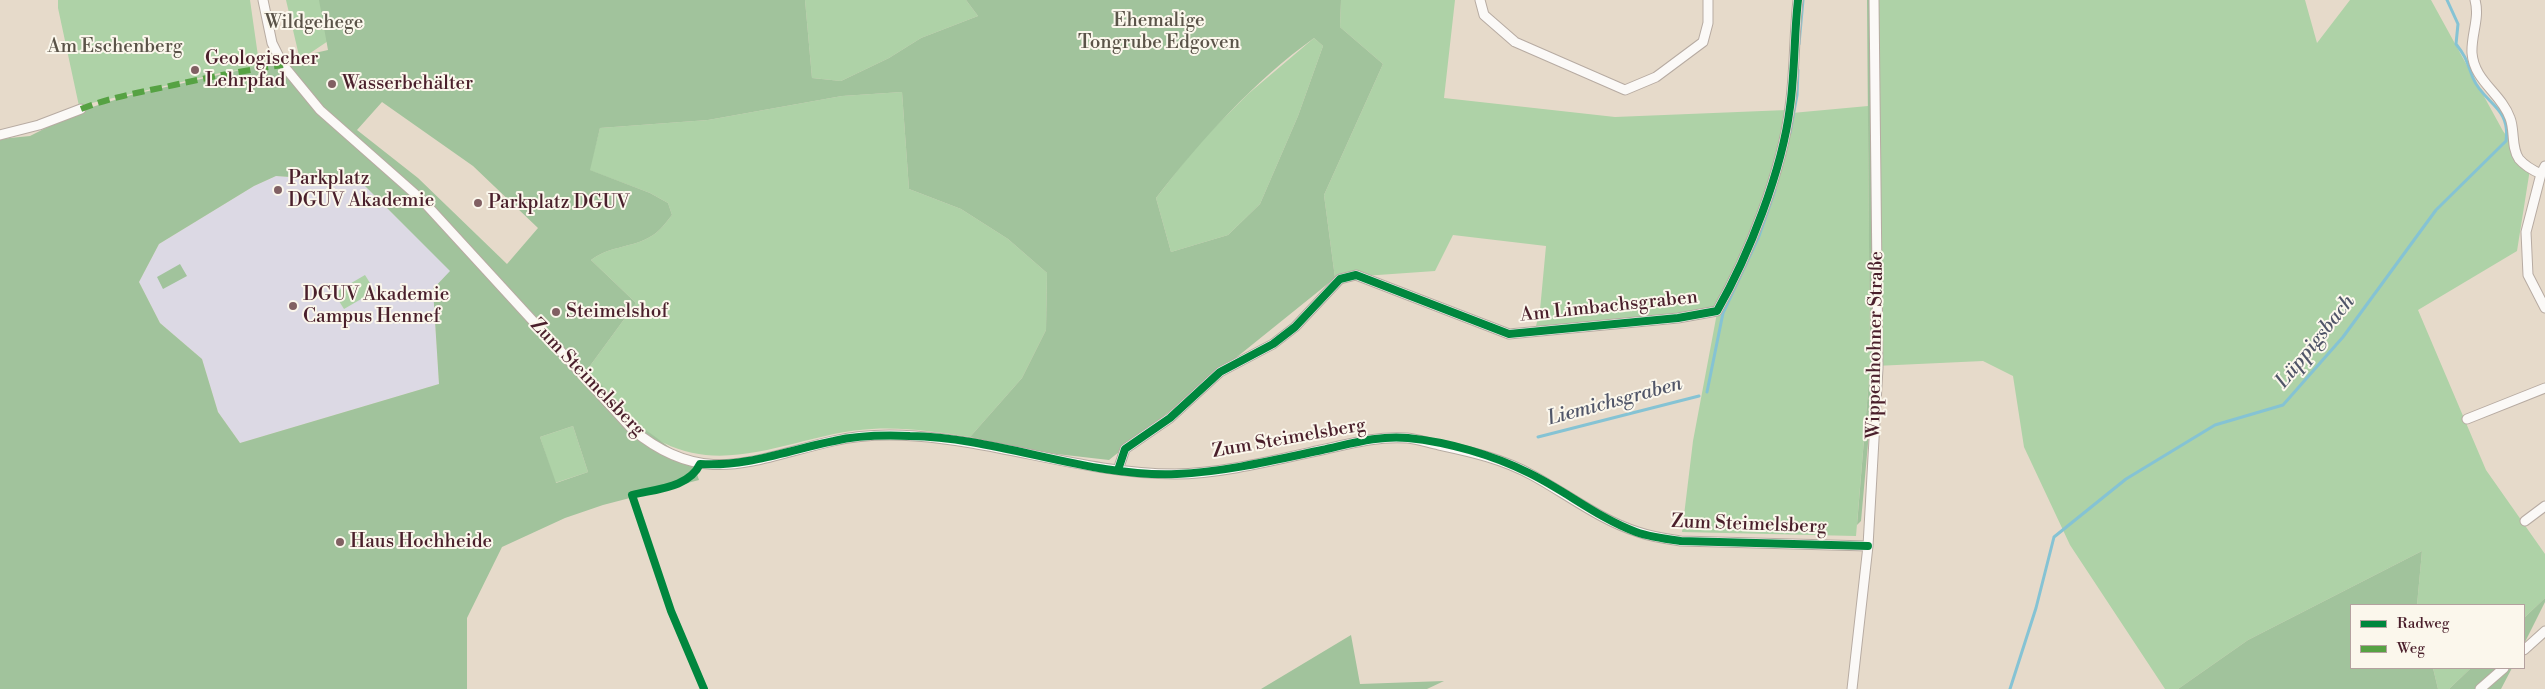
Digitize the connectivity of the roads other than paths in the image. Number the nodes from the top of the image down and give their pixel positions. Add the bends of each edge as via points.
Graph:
1 (263, 0) edge
2 (1480, 0) edge
3 (1708, 0) edge
4 (1798, 0) edge
5 (1874, 0) edge
6 (2475, 0) edge
7 (81, 109) dead end
8 (0, 135) edge
9 (2543, 170) edge
10 (2545, 308) edge
11 (2545, 388) edge
12 (2467, 419) dead end
13 (1118, 470) junction
14 (2545, 506) edge
15 (2525, 521) dead end
16 (1868, 546) junction
17 (2545, 631) edge
18 (2525, 649) edge
19 (2503, 669) edge
20 (1852, 689) edge
21 (2480, 689) edge

1 - 13 street, Zum Steimelsberg via 272,43 287,71 315,104 349,138 422,200 614,410 652,446 700,464 722,465 745,463 836,440 914,436 971,442
2 - 3 street via 1484,15 1515,42 1625,90 1656,77 1703,42 1708,23
4 - 13 street, Am Limbachsgraben via 1792,88 1785,134 1754,235 1717,311 1678,318 1509,334 1356,275 1340,279 1295,327 1272,344 1220,372 1170,418 1125,449
5 - 16 street, Wippenhohner Straße via 1878,368
6 - 9 street via 2477,10 2472,53 2476,72 2496,93 2510,118 2518,157 2528,168
7 - 8 street
9 - 10 street via 2526,232 2528,275
11 - 12 street
13 - 16 street, Zum Steimelsberg via 1176,474 1268,461 1371,439 1407,438 1488,455 1531,474 1636,532 1658,538
14 - 15 street
16 - 20 street, Wippenhohner Straße
17 - 18 street
19 - 21 street

